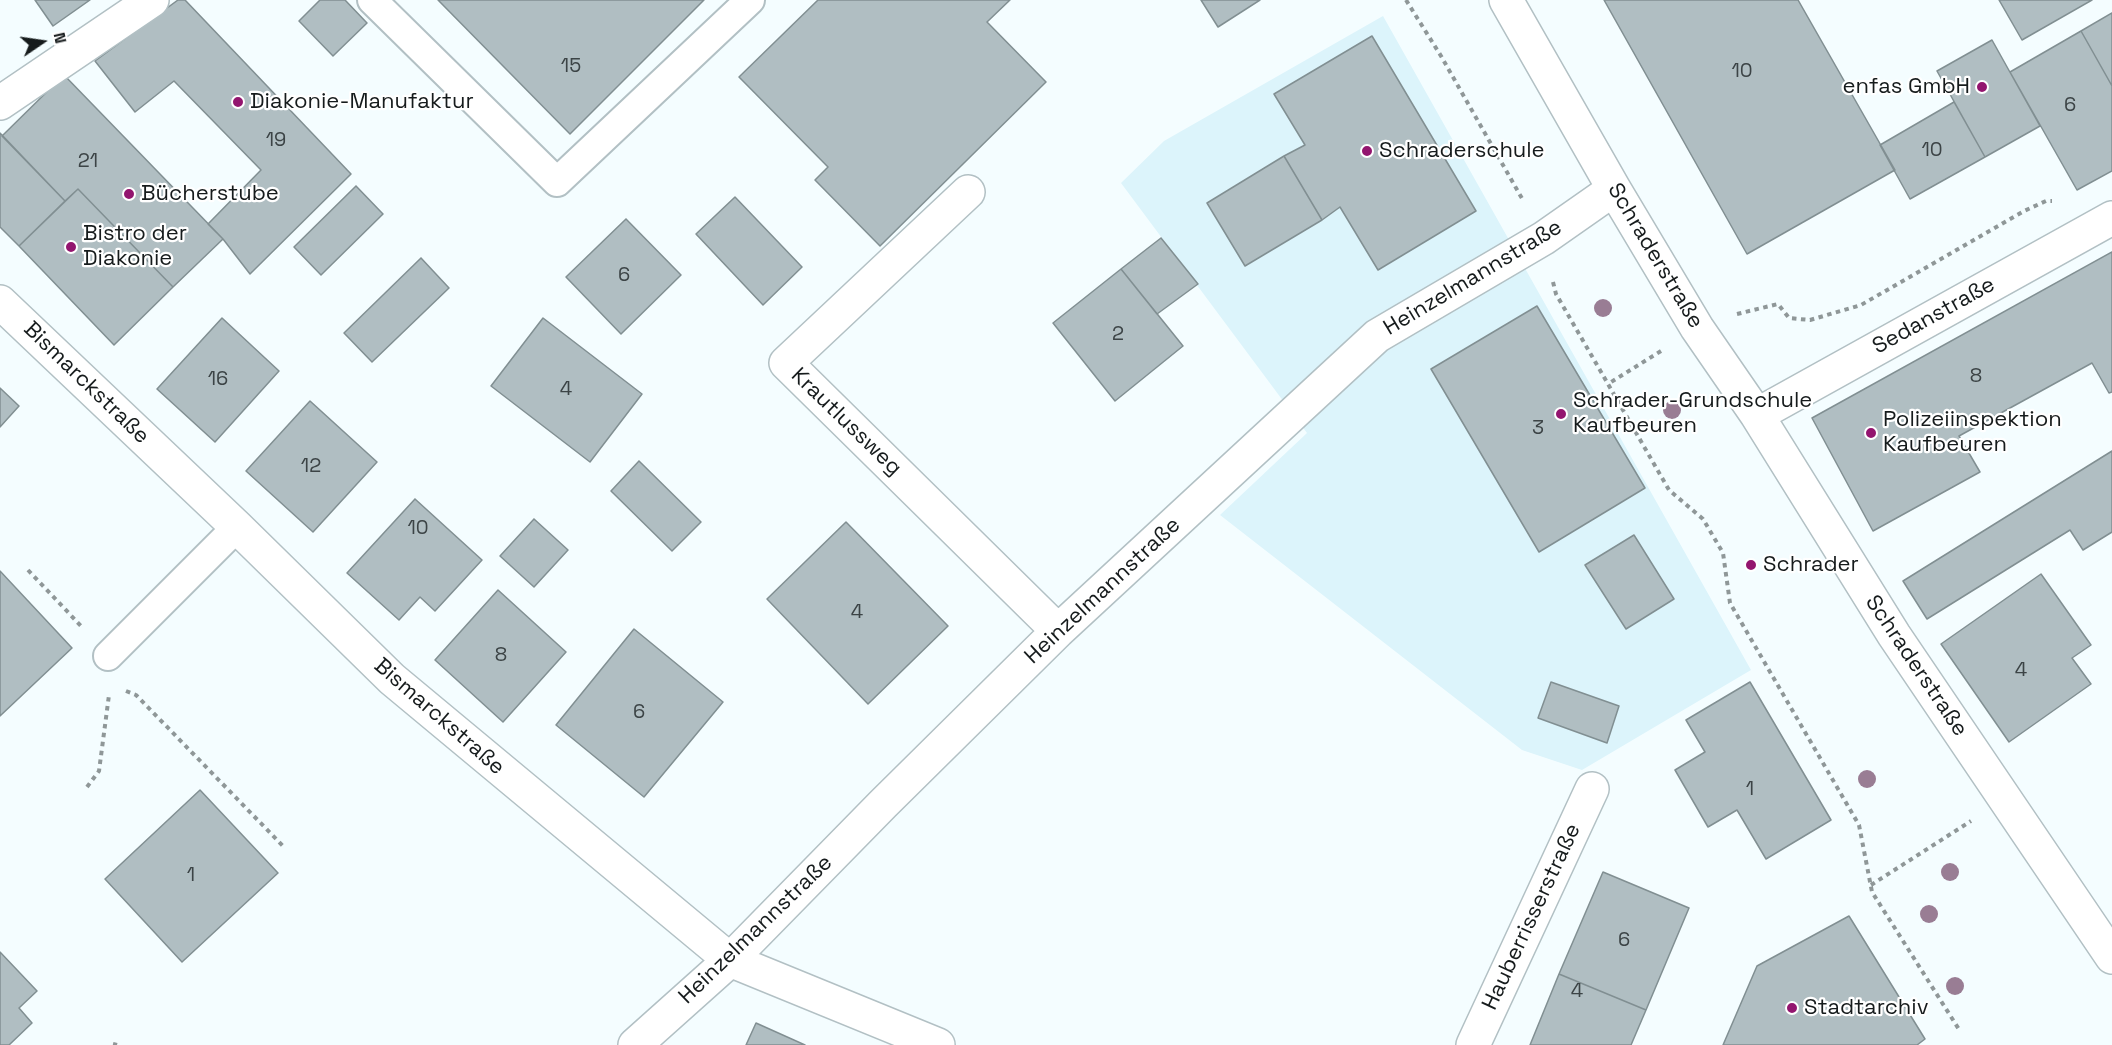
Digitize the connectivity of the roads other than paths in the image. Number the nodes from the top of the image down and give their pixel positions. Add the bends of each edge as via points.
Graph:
1 (152, 0) edge
2 (372, 0) edge
3 (750, 0) edge
4 (1506, 0) edge
5 (0, 103) edge
6 (1614, 189) junction
7 (968, 192) dead end
8 (2112, 218) edge
9 (0, 302) edge
10 (1757, 415) junction
11 (237, 527) junction
12 (1058, 631) junction
13 (108, 656) dead end
14 (1592, 789) dead end
15 (2112, 957) edge
16 (730, 960) junction
17 (635, 1045) edge
18 (938, 1045) edge
19 (1473, 1045) edge

1 - 5 street
2 - 3 lane via 557,182
4 - 6 street, Schraderstraße
6 - 10 street, Schraderstraße via 1697,328
6 - 12 street, Heinzelmannstraße via 1544,238 1377,336
7 - 12 street, Krautlussweg via 786,363
8 - 10 street, Sedanstraße
9 - 11 street, Bismarckstraße
10 - 15 street, Schraderstraße via 1894,635
11 - 13 lane
11 - 16 street, Bismarckstraße via 392,679
12 - 16 street, Heinzelmannstraße
14 - 19 street, Hauberrisserstraße
16 - 17 street, Heinzelmannstraße
16 - 18 street, Bismarckstraße

